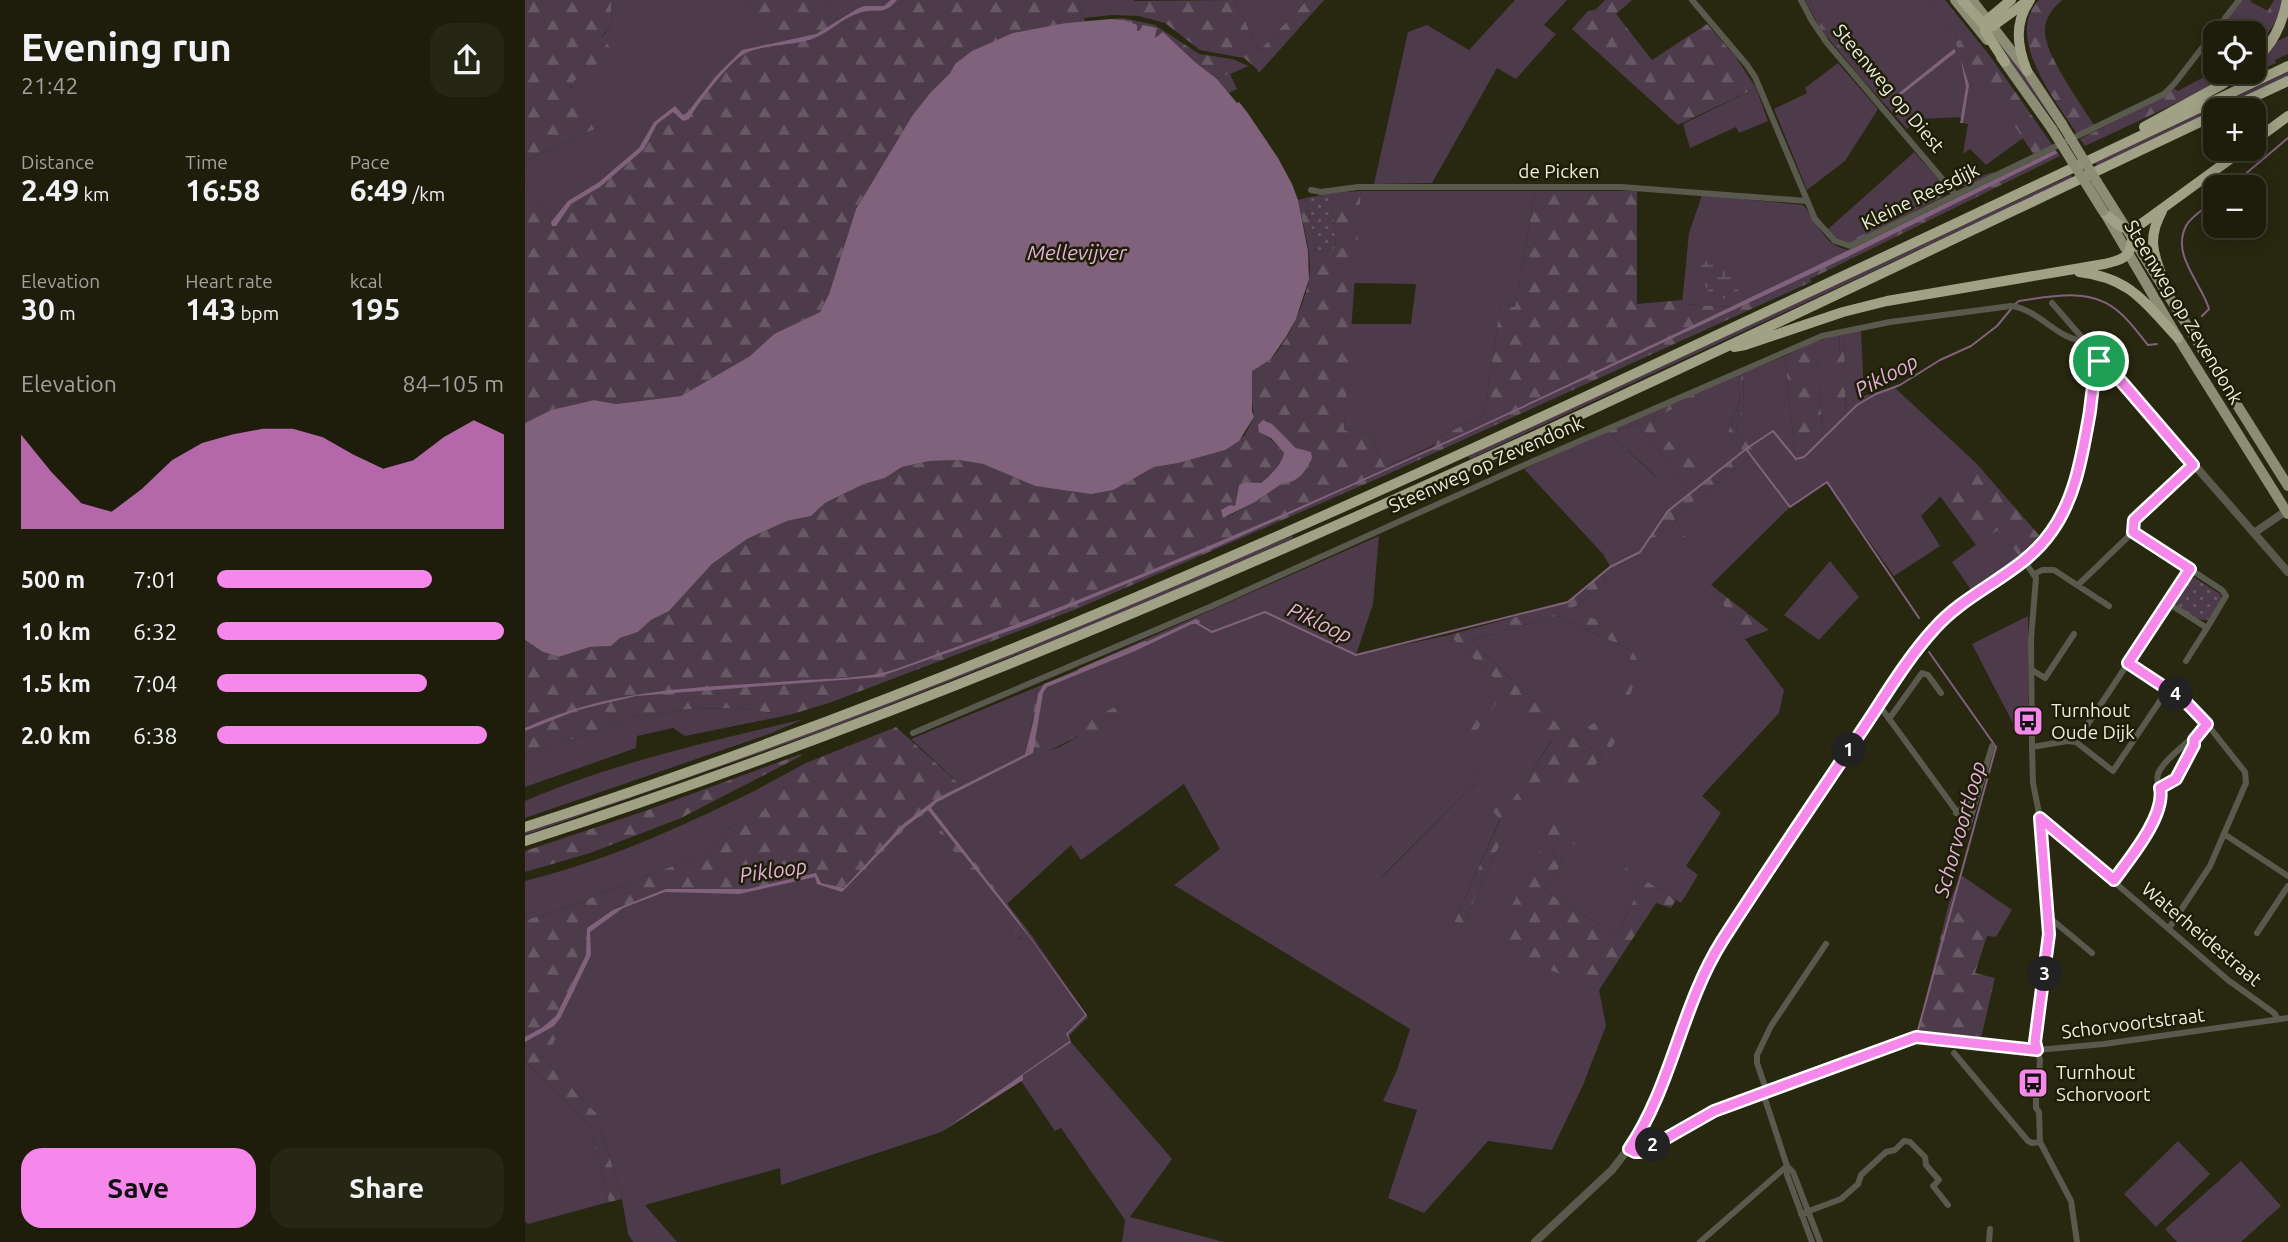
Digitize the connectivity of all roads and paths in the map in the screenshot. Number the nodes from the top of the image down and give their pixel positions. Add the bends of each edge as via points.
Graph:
1 (1692, 0) edge
2 (1801, 0) edge
3 (1955, 0) edge
4 (1962, 0) edge
5 (1972, 0) edge
6 (2011, 0) edge
7 (2029, 0) edge
8 (2239, 0) edge
9 (2287, 0) edge
10 (1989, 24) junction
11 (2266, 48) edge
12 (2005, 62) junction
13 (2288, 66) edge
14 (2027, 71) junction
15 (2288, 81) edge
16 (2222, 84) edge
17 (2252, 98) edge
18 (2288, 116) edge
19 (2203, 121) edge
20 (2057, 126) junction
21 (2266, 132) edge
22 (2113, 149) junction
23 (2228, 161) edge
24 (1311, 190) dead end
25 (1955, 194) junction
26 (1807, 201) junction
27 (2164, 209) junction
28 (2107, 211) junction
29 (2129, 234) junction
30 (2129, 254) junction
31 (2070, 271) junction
32 (2167, 291) junction
33 (2052, 303) dead end
34 (2178, 338) junction
35 (2085, 341) junction
36 (1724, 347) junction
37 (2101, 366) junction
38 (2193, 465) junction
39 (2288, 486) edge
40 (2287, 512) edge
41 (2133, 532) junction
42 (2254, 533) junction
43 (2025, 562) junction
44 (2190, 569) junction
45 (2288, 572) edge
46 (2035, 574) junction
47 (2078, 585) junction
48 (2168, 603) junction
49 (2109, 606) dead end
50 (2207, 628) junction
51 (2074, 634) dead end
52 (2186, 661) dead end
53 (2128, 663) junction
54 (2032, 670) junction
55 (2168, 689) junction
56 (1941, 693) dead end
57 (1879, 705) junction
58 (1889, 719) junction
59 (2207, 724) junction
60 (913, 733) dead end
61 (2194, 740) junction
62 (2075, 742) junction
63 (1992, 746) dead end
64 (2032, 747) junction
65 (2160, 788) junction
66 (1971, 802) dead end
67 (1957, 813) junction
68 (2040, 818) junction
69 (525, 827) edge
70 (2224, 834) junction
71 (525, 841) edge
72 (2288, 876) edge
73 (2114, 880) junction
74 (2288, 886) edge
75 (2050, 918) junction
76 (2169, 928) junction
77 (2257, 933) dead end
78 (1826, 944) dead end
79 (2092, 953) dead end
80 (2288, 1018) edge
81 (2278, 1019) junction
82 (2037, 1050) junction
83 (1954, 1053) dead end
84 (1765, 1092) junction
85 (2040, 1142) junction
86 (1629, 1149) junction
87 (1787, 1166) junction
88 (1948, 1205) dead end
89 (1805, 1213) junction
90 (1990, 1229) dead end
91 (1535, 1242) edge
92 (1700, 1242) edge
93 (1812, 1242) edge
94 (1820, 1242) edge
95 (1989, 1242) edge
96 (2077, 1242) edge

1 - 26 street, Kleine Reesdijk via 1755,77
2 - 25 street, Steenweg op Diest via 1827,43
3 - 12 main road
4 - 10 highway
5 - 10 main road
6 - 10 highway
7 - 10 highway
7 - 14 highway via 2018,37
8 - 25 street, Kleine Reesdijk via 2164,94
9 - 11 highway via 2282,23
10 - 12 highway via 1985,31
10 - 14 main road
12 - 20 main road
13 - 22 highway
14 - 20 main road
15 - 17 highway
16 - 22 highway
18 - 21 highway
19 - 36 highway
20 - 28 main road, Steenweg op Zevendonk, bridge
22 - 69 highway via 1438,465 1073,624 826,722
23 - 27 highway
24 - 26 street, de Picken via 1621,187
25 - 26 street, Kleine Reesdijk via 1850,246 1839,244 1823,229
27 - 29 highway
27 - 32 highway via 2154,226 2152,242
28 - 29 highway
28 - 30 main road, Steenweg op Zevendonk
29 - 30 highway
29 - 32 main road, Steenweg op Zevendonk
30 - 31 highway
30 - 34 main road, Steenweg op Zevendonk
31 - 34 highway via 2106,276 2129,288
31 - 36 highway via 1887,301 1745,345
32 - 39 main road, Steenweg op Zevendonk
33 - 35 street
34 - 40 main road, Steenweg op Zevendonk
35 - 37 street
35 - 60 street, Steenweg op Zevendonk via 2024,308 2011,306 1822,336
36 - 71 highway via 1432,482 1089,631 808,743
37 - 38 street via 2114,373
37 - 43 street via 2084,446 2063,513
38 - 41 street via 2134,520
38 - 42 street
40 - 42 street
41 - 44 street
41 - 47 street
42 - 45 street
43 - 46 street
43 - 57 street via 1935,628
44 - 48 street
44 - 50 street via 2226,596
46 - 47 street via 2054,570
46 - 54 street
47 - 49 street
48 - 50 street
48 - 53 street
50 - 52 street
51 - 54 street via 2045,678
53 - 55 street
53 - 62 street
54 - 64 street
55 - 59 street
55 - 62 street via 2113,771
56 - 58 street via 1922,673
57 - 58 street
57 - 86 street via 1720,944 1689,1008 1649,1115
58 - 67 street
59 - 61 street
59 - 70 street via 2246,777
61 - 65 street via 2176,779
61 - 65 street via 2159,771
62 - 64 street
63 - 67 street via 1968,827
64 - 68 street
65 - 73 street via 2160,806
66 - 67 street
68 - 73 street, Waterheidestraat
68 - 75 street
70 - 72 street
70 - 76 street via 2205,874
73 - 76 street, Waterheidestraat
74 - 77 street
75 - 79 street
75 - 82 street
76 - 81 street, Waterheidestraat
78 - 84 street via 1757,1055
80 - 81 street, Schorvoortstraat
81 - 82 street, Schorvoortstraat
82 - 84 street, Schorvoortstraat via 1916,1037
82 - 85 street
83 - 85 street via 2028,1141
84 - 86 street, Schorvoortstraat via 1714,1111 1642,1152
84 - 87 street
85 - 96 street via 2071,1201
86 - 91 street
87 - 89 street
87 - 92 street
88 - 89 street via 1933,1186 1939,1180 1926,1165 1926,1157 1904,1141 1861,1175 1841,1199
89 - 93 street
89 - 94 street
90 - 95 street

